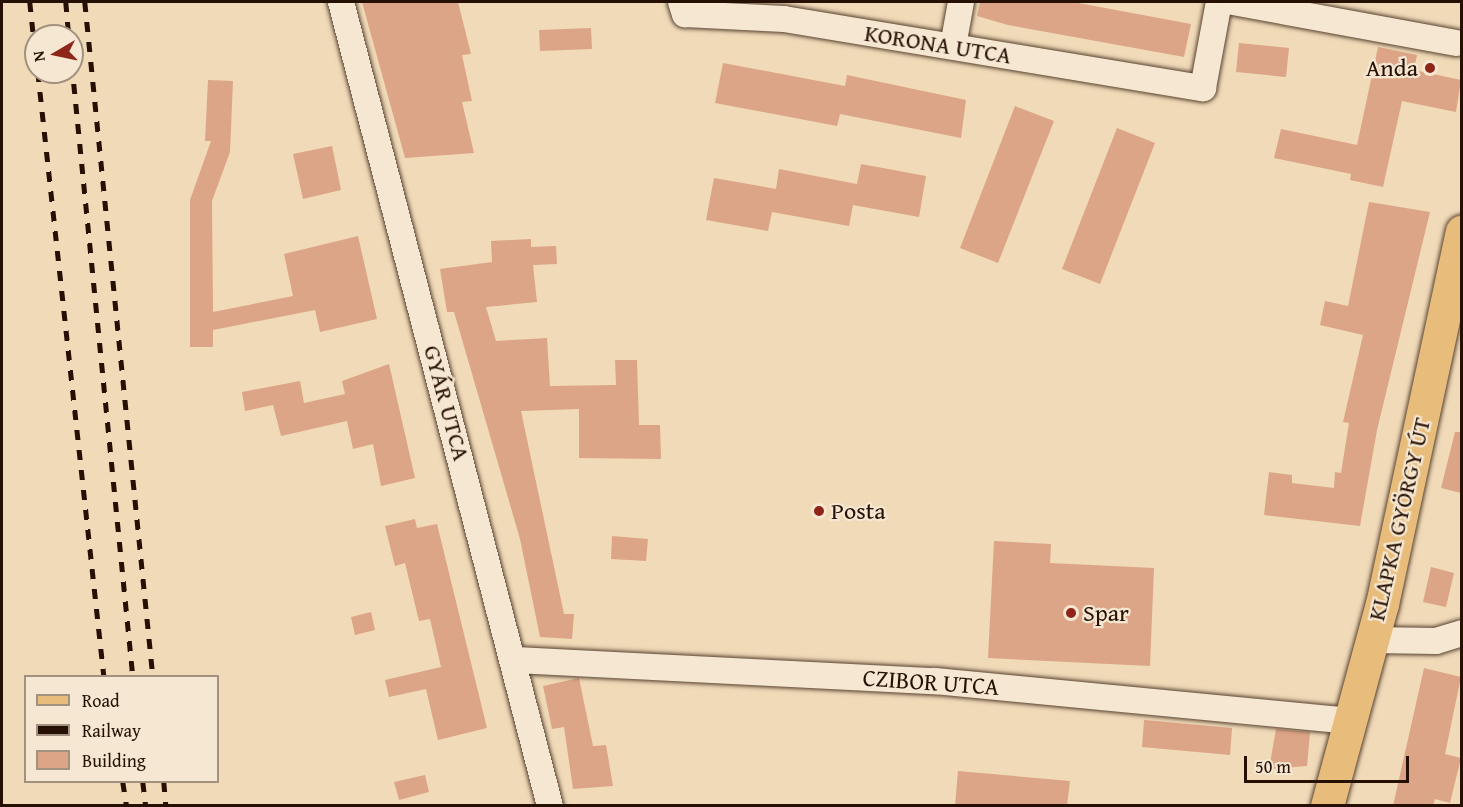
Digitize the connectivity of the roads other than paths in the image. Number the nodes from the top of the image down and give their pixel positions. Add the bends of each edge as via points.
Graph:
1 (341, 2) edge
2 (681, 2) edge
3 (961, 2) edge
4 (1219, 2) edge
5 (1233, 2) edge
6 (1456, 43) dead end
7 (953, 46) junction
8 (1461, 231) edge
9 (1461, 633) edge
10 (1371, 640) junction
11 (514, 660) junction
12 (1348, 720) junction
13 (550, 806) edge
14 (1328, 806) edge

1 - 11 street, GYÁR UTCA
2 - 7 street, KORONA UTCA via 685,14 784,19
3 - 7 street
4 - 7 street, KORONA UTCA via 1203,88
5 - 6 street
8 - 10 main road, KLAPKA GYÖRGY ÚT
9 - 10 street via 1436,641
10 - 12 main road, KLAPKA GYÖRGY ÚT
11 - 12 street, CZIBOR UTCA via 935,681
11 - 13 street, GYÁR UTCA
12 - 14 main road, KLAPKA GYÖRGY ÚT

